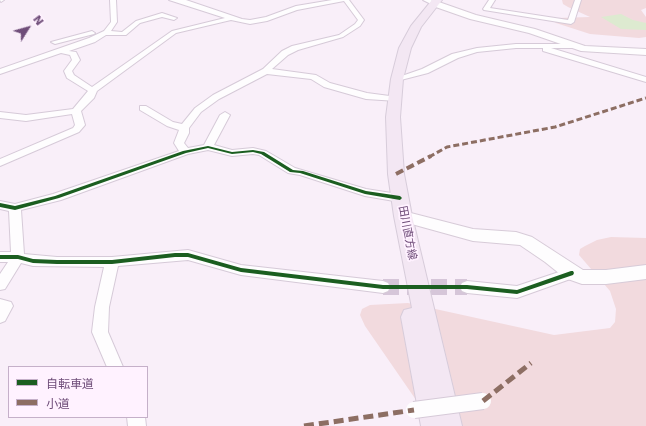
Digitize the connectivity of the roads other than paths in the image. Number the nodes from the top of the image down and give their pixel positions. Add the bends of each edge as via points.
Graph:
1 (113, 0) edge
2 (172, 0) edge
3 (342, 0) edge
4 (346, 0) edge
5 (492, 0) edge
6 (578, 0) edge
7 (431, 1) edge
8 (174, 18) dead end
9 (231, 18) junction
10 (108, 31) junction
11 (55, 42) dead end
12 (535, 46) junction
13 (574, 46) junction
14 (62, 51) junction
15 (646, 52) edge
16 (0, 72) edge
17 (266, 72) junction
18 (398, 79) junction
19 (646, 80) edge
20 (93, 90) junction
21 (390, 99) junction
22 (143, 108) dead end
23 (76, 111) junction
24 (0, 115) edge
25 (225, 115) dead end
26 (184, 128) junction
27 (208, 147) junction
28 (185, 152) junction
29 (0, 163) edge
30 (395, 197) junction
31 (0, 205) edge
32 (15, 208) junction
33 (403, 216) junction
34 (0, 257) edge
35 (18, 257) junction
36 (112, 262) junction
37 (646, 272) edge
38 (571, 273) junction
39 (0, 285) edge
40 (383, 287) tunnel mouth
41 (467, 287) tunnel mouth
42 (0, 305) edge
43 (0, 317) edge
44 (115, 366) edge
45 (483, 401) dead end
46 (414, 410) dead end
47 (434, 426) edge
48 (449, 426) edge

1 - 10 street via 114,22
2 - 9 street via 186,2
3 - 9 street via 296,8 261,20 242,21
4 - 17 street via 361,20 358,25 341,36 285,53
5 - 6 street via 486,9 571,22
7 - 13 street via 473,17 532,31
7 - 18 main road, 田川直方線 via 405,48
7 - 21 main road, 田川直方線 via 404,36 393,62
8 - 10 street via 162,15 138,22 124,34
9 - 20 street via 174,32
10 - 11 street
10 - 14 street
12 - 13 street
12 - 18 street via 468,51 425,71
12 - 19 street
13 - 15 street via 596,51
14 - 16 street
14 - 20 street via 72,54 76,60 68,71 70,76
17 - 21 street via 313,77 327,85 366,96
17 - 26 street via 216,97 198,110
18 - 21 main road, 田川直方線
20 - 23 street via 91,96
21 - 30 main road, 田川直方線 via 396,174
22 - 26 street via 170,124
23 - 24 street via 26,118
23 - 29 street via 80,125 76,130
25 - 27 street
26 - 28 street via 179,143
27 - 28 street
27 - 30 street via 232,153 262,153 292,171 365,192
28 - 32 street via 57,197
30 - 33 main road, 田川直方線
30 - 47 main road, 田川直方線
31 - 32 street
32 - 35 street
33 - 38 street via 473,235 526,241
33 - 48 main road, 田川直方線
34 - 35 street
35 - 36 street via 44,262
35 - 39 street
36 - 40 street via 188,255 241,270
36 - 44 street via 102,307 100,332
37 - 38 street via 594,277 582,277
38 - 41 street via 518,292
42 - 43 street via 6,306
45 - 46 street, bridge

